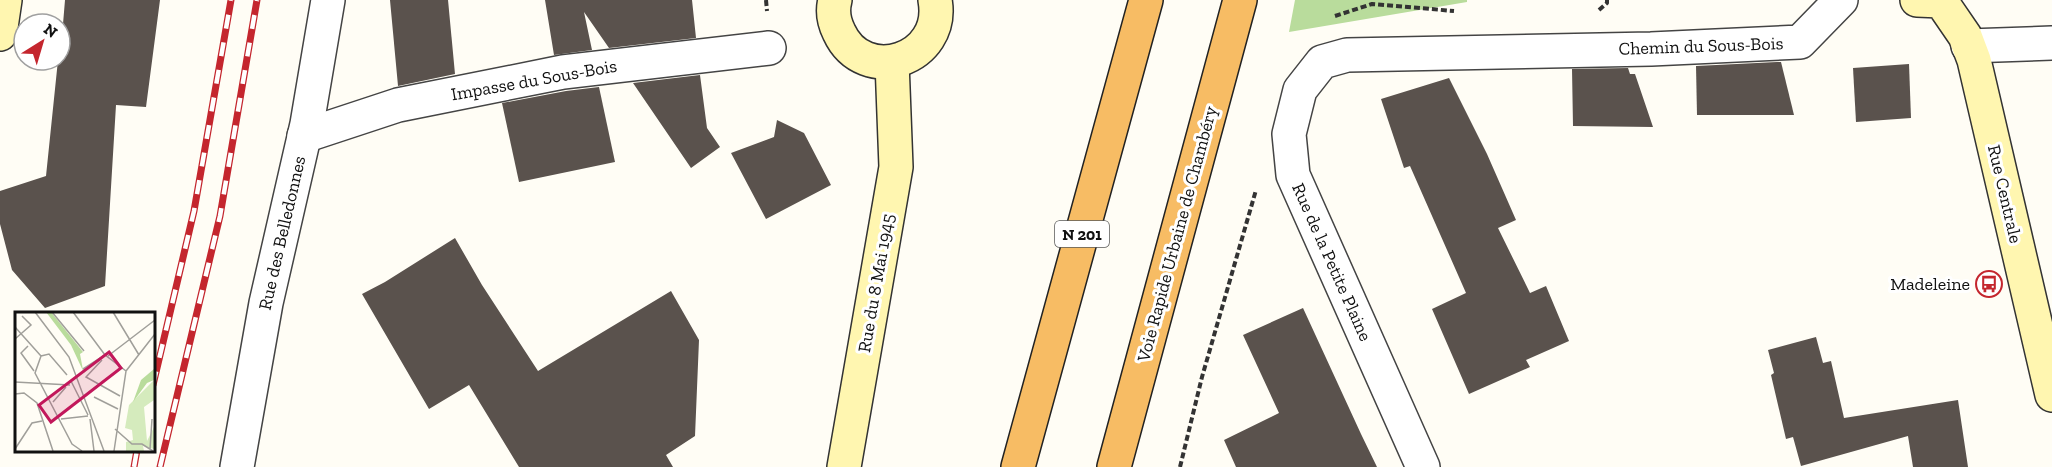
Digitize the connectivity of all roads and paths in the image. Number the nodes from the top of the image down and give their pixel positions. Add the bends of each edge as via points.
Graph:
1 (5, 0) edge
2 (328, 0) edge
3 (835, 0) edge
4 (935, 0) edge
5 (1146, 0) edge
6 (1240, 0) edge
7 (1840, 0) edge
8 (1917, 0) edge
9 (1941, 0) edge
10 (0, 34) edge
11 (2052, 43) edge
12 (1968, 46) junction
13 (769, 48) dead end
14 (1544, 52) joint
15 (892, 62) junction
16 (304, 136) junction
17 (2052, 395) edge
18 (237, 467) edge
19 (844, 467) edge
20 (1018, 467) edge
21 (1113, 467) edge
22 (1423, 467) edge

1 - 10 main road
2 - 16 street, Rue des Belledonnes
3 - 15 main road via 835,25 843,41 856,54
4 - 15 main road via 935,20 924,43 915,52
5 - 20 highway, N 201
6 - 21 highway, Voie Rapide Urbaine de Chambéry
7 - 14 street, Chemin du Sous-Bois via 1800,42
8 - 9 main road
9 - 12 main road, Rue Centrale
11 - 12 street
12 - 17 main road, Rue Centrale
13 - 16 street, Impasse du Sous-Bois via 563,72 398,105
14 - 22 street, Rue de la Petite Plaine via 1347,55 1322,62 1300,90 1289,134 1293,174
15 - 19 main road, Rue du 8 Mai 1945 via 896,167
16 - 18 street, Rue des Belledonnes via 266,303

